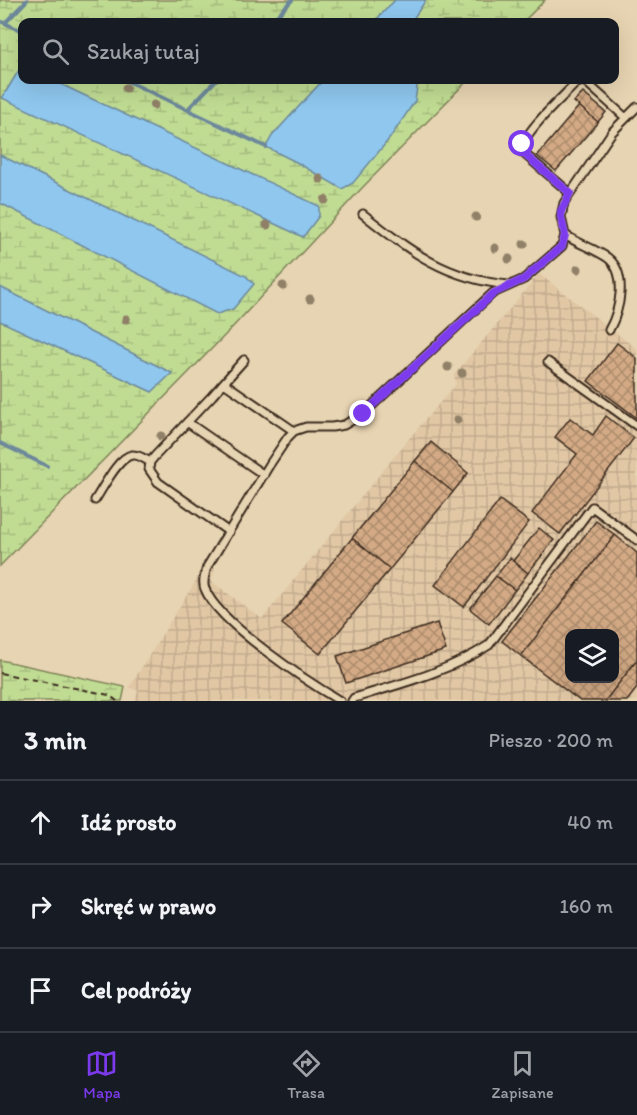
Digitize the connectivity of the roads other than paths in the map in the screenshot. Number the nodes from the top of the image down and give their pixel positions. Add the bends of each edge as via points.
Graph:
1 (575, 84) edge
2 (587, 84) edge
3 (637, 106) edge
4 (626, 118) junction
5 (570, 193) junction
6 (363, 214) dead end
7 (565, 235) junction
8 (509, 285) junction
9 (609, 330) dead end
10 (244, 360) dead end
11 (548, 362) dead end
12 (224, 383) junction
13 (188, 422) junction
14 (637, 426) edge
15 (294, 431) junction
16 (150, 462) junction
17 (264, 475) junction
18 (95, 500) dead end
19 (229, 532) junction
20 (637, 540) edge
21 (340, 701) edge
22 (352, 701) edge

1 - 5 lane via 529,134 521,151
2 - 4 lane
3 - 4 lane
4 - 5 lane
5 - 7 lane via 561,217
6 - 8 lane via 398,242 441,268 485,283
7 - 8 lane via 562,246 552,255 524,279
7 - 9 lane via 615,265 619,278 618,308
8 - 15 lane via 494,293 363,414 344,425
10 - 12 lane
11 - 14 lane
12 - 13 lane
12 - 15 lane
13 - 16 lane
13 - 17 lane
15 - 17 lane
16 - 18 lane via 131,455 123,459
16 - 19 lane via 149,469 158,482
17 - 19 lane
19 - 21 lane via 204,577 210,599 239,628 303,679
20 - 22 lane via 592,507 489,645 441,671

